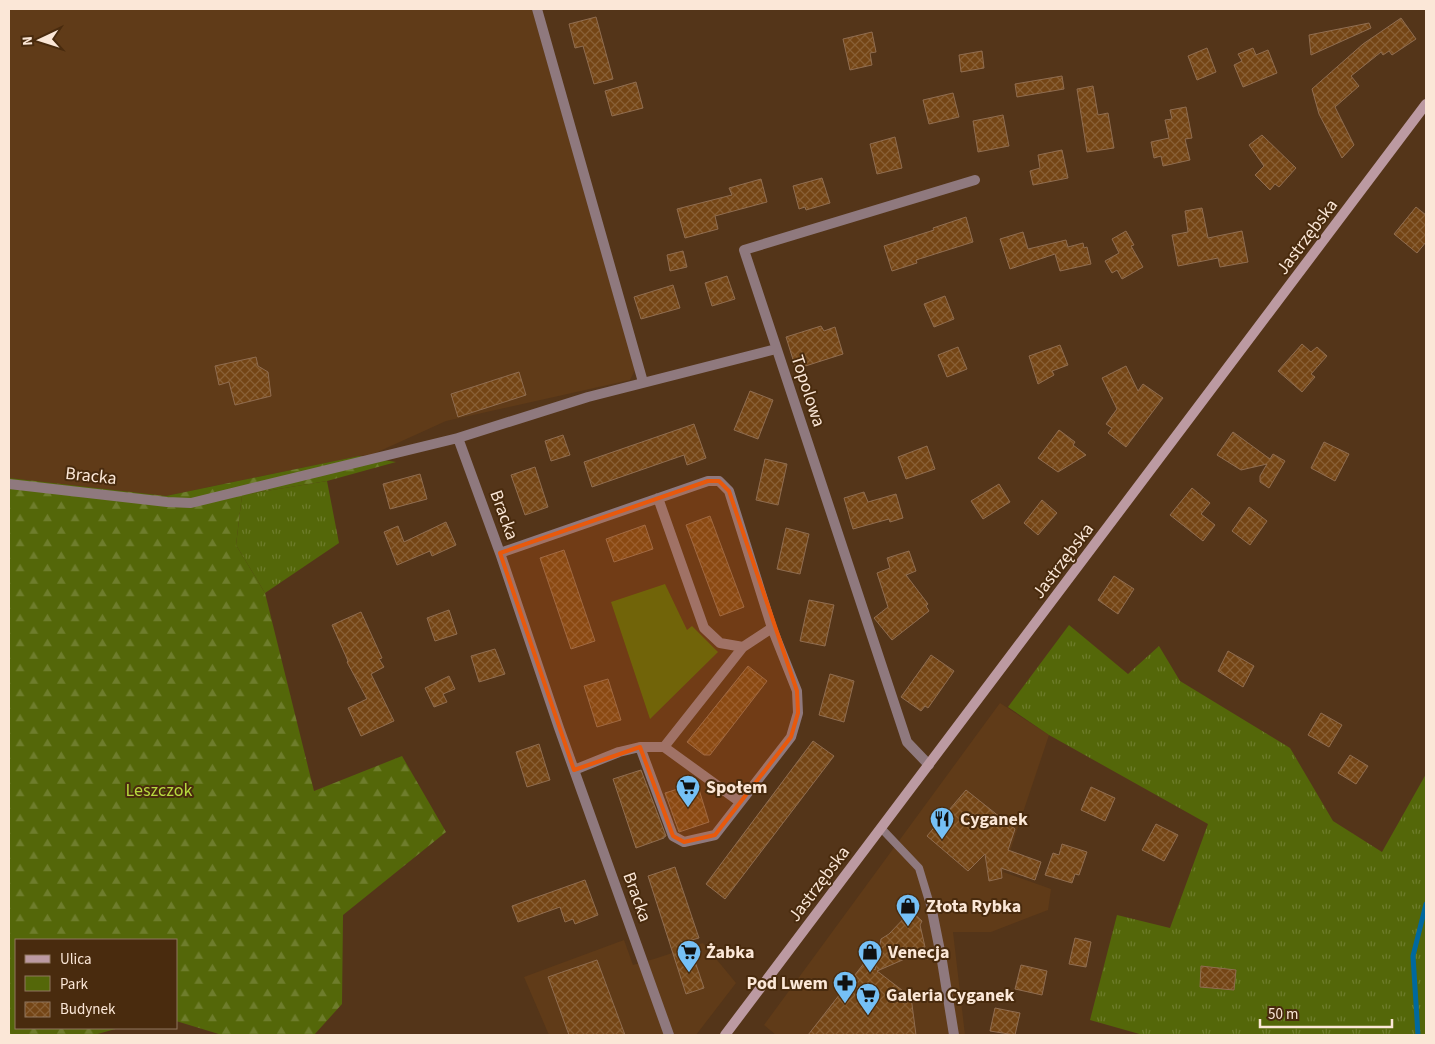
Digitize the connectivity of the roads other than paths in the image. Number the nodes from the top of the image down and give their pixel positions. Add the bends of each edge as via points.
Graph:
1 (537, 9) edge
2 (1426, 104) edge
3 (976, 180) dead end
4 (776, 349) junction
5 (643, 382) junction
6 (458, 438) junction
7 (9, 484) edge
8 (658, 498) junction
9 (500, 553) junction
10 (772, 628) junction
11 (743, 647) junction
12 (640, 746) junction
13 (664, 747) junction
14 (929, 765) junction
15 (574, 770) junction
16 (740, 802) junction
17 (881, 828) junction
18 (932, 911) joint
19 (669, 1035) edge
20 (725, 1035) edge
21 (954, 1035) edge

1 - 5 street
2 - 14 main road, Jastrzębska
3 - 4 street, Topolowa via 744,250
4 - 5 street
4 - 14 street, Topolowa via 907,742
5 - 6 street
6 - 7 street, Bracka via 191,502
6 - 9 street, Bracka
8 - 9 street
8 - 10 street via 708,481 719,481 729,491
8 - 11 street via 704,628 720,643
9 - 15 street, Bracka
10 - 11 street
10 - 16 street via 796,691 798,713 792,736
11 - 13 street
12 - 13 street
12 - 15 street
12 - 16 street via 673,836 684,842 715,835
13 - 16 street
14 - 17 main road, Jastrzębska
15 - 19 street, Bracka
17 - 18 lane via 918,868
17 - 20 main road, Jastrzębska
18 - 21 street

